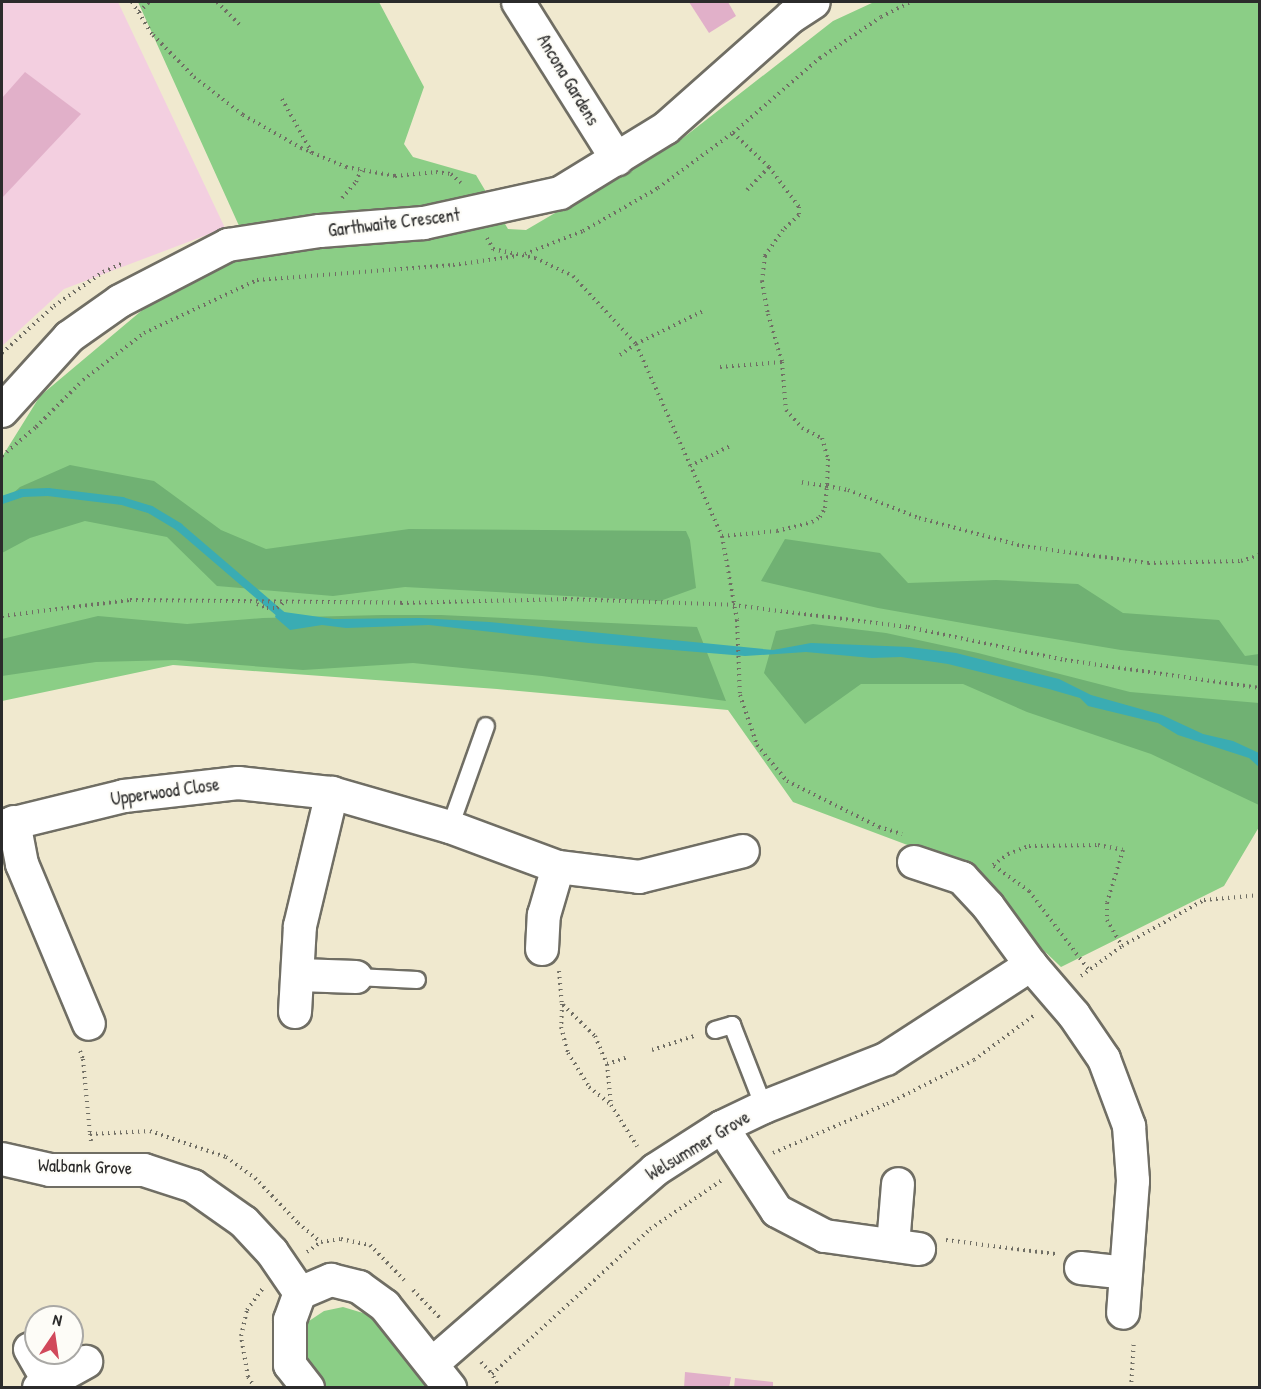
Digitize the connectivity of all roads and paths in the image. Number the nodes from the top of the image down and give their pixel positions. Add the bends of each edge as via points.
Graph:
1 (132, 2) edge
2 (149, 2) edge
3 (217, 2) edge
4 (519, 2) edge
5 (814, 2) edge
6 (911, 2) edge
7 (139, 12) junction
8 (240, 25) dead end
9 (282, 99) dead end
10 (733, 133) junction
11 (312, 153) junction
12 (616, 159) junction
13 (769, 168) junction
14 (747, 190) dead end
15 (474, 213) junction
16 (523, 255) junction
17 (703, 311) dead end
18 (636, 344) junction
19 (620, 355) dead end
20 (782, 362) junction
21 (720, 367) dead end
22 (2, 411) edge
23 (730, 446) dead end
24 (2, 456) edge
25 (690, 466) junction
26 (799, 482) dead end
27 (827, 486) junction
28 (722, 536) junction
29 (1260, 555) edge
30 (254, 603) junction
31 (284, 603) junction
32 (734, 605) junction
33 (2, 616) edge
34 (1260, 688) edge
35 (486, 726) dead end
36 (332, 793) junction
37 (8, 824) edge
38 (450, 827) junction
39 (912, 849) joint
40 (743, 851) dead end
41 (983, 859) dead end
42 (993, 865) junction
43 (558, 867) junction
44 (1260, 895) edge
45 (1122, 946) junction
46 (542, 949) joint
47 (1030, 965) junction
48 (1088, 969) junction
49 (299, 975) junction
50 (356, 977) joint
51 (417, 980) dead end
52 (1059, 997) junction
53 (562, 1004) junction
54 (295, 1012) dead end
55 (90, 1024) dead end
56 (715, 1030) joint
57 (652, 1050) dead end
58 (629, 1057) dead end
59 (607, 1064) junction
60 (611, 1105) junction
61 (764, 1107) junction
62 (722, 1127) junction
63 (2, 1159) edge
64 (746, 1164) junction
65 (655, 1170) junction
66 (898, 1184) dead end
67 (906, 1247) junction
68 (1081, 1268) joint
69 (1126, 1273) junction
70 (300, 1293) junction
71 (1123, 1313) joint
72 (86, 1362) dead end
73 (36, 1365) edge
74 (441, 1376) edge
75 (44, 1385) edge
76 (308, 1388) edge
77 (500, 1388) edge
78 (1131, 1388) edge

1 - 7 path
2 - 7 path
3 - 8 path
4 - 12 street, Ancona Gardens
5 - 12 street, Garthwaite Crescent via 791,17 666,128
6 - 10 path via 820,58
7 - 11 path via 153,35 194,77 243,115
9 - 11 path
10 - 13 path
10 - 16 path via 639,199 583,231
11 - 15 path via 346,167 394,176 452,174 465,187
12 - 15 street, Garthwaite Crescent via 560,193
13 - 14 path
13 - 20 path via 799,207 799,215 765,256 762,281
15 - 16 path via 493,249
15 - 22 street, Garthwaite Crescent via 424,223 320,231 228,245 120,300 69,338
16 - 18 path via 573,276
16 - 24 path via 453,266 257,280 144,333 82,380
17 - 18 path
18 - 19 path
18 - 25 path
20 - 21 path
20 - 27 path via 786,410 802,428 822,438 828,459
23 - 25 path
25 - 28 path
26 - 27 path
27 - 28 path via 825,508 812,522 777,531
27 - 29 path via 848,490 918,518 1022,546 1148,563 1241,561
28 - 32 path
30 - 31 path
30 - 31 path via 277,608
30 - 33 path via 130,600
31 - 32 path via 565,599
32 - 34 path via 908,627 1065,660
32 - 39 path via 740,696 757,745 787,781 879,827
35 - 38 lane
36 - 37 street, Upperwood Close via 238,783 124,796
36 - 38 street, Upperwood Close
36 - 49 street via 300,926
37 - 55 street
38 - 43 street, Upperwood Close
39 - 47 street via 962,878 988,906
40 - 43 street, Upperwood Close via 639,877
41 - 42 path
42 - 45 path via 1029,846 1098,845 1123,850 1107,903 1107,920
42 - 48 path via 1029,891
43 - 46 street via 544,915
44 - 45 path via 1204,900
45 - 48 path
46 - 53 path via 558,961
47 - 52 street
47 - 61 street, Welsummer Grove via 886,1059
48 - 52 path
49 - 50 street
49 - 54 street
50 - 51 lane
52 - 64 path via 974,1060 887,1104
52 - 69 street via 1104,1059 1129,1126 1133,1181
53 - 59 path via 596,1036
53 - 60 path via 561,1027 568,1053 589,1087
56 - 57 path
56 - 61 lane via 732,1024
58 - 59 path
59 - 60 path
60 - 65 path
61 - 62 street, Welsummer Grove
62 - 64 street
62 - 65 street, Welsummer Grove
63 - 70 street, Walbank Grove via 50,1170 144,1170 193,1186 244,1222 272,1252
64 - 67 street via 777,1211 825,1236
64 - 77 path via 650,1229 492,1374
65 - 74 street, Welsummer Grove
66 - 67 street
67 - 68 path via 931,1239 943,1240 1073,1256
68 - 69 street
69 - 71 street
70 - 74 street via 331,1280 359,1287 385,1306
70 - 76 street via 290,1320 290,1365
71 - 78 path via 1135,1330
72 - 75 street
73 - 75 street

